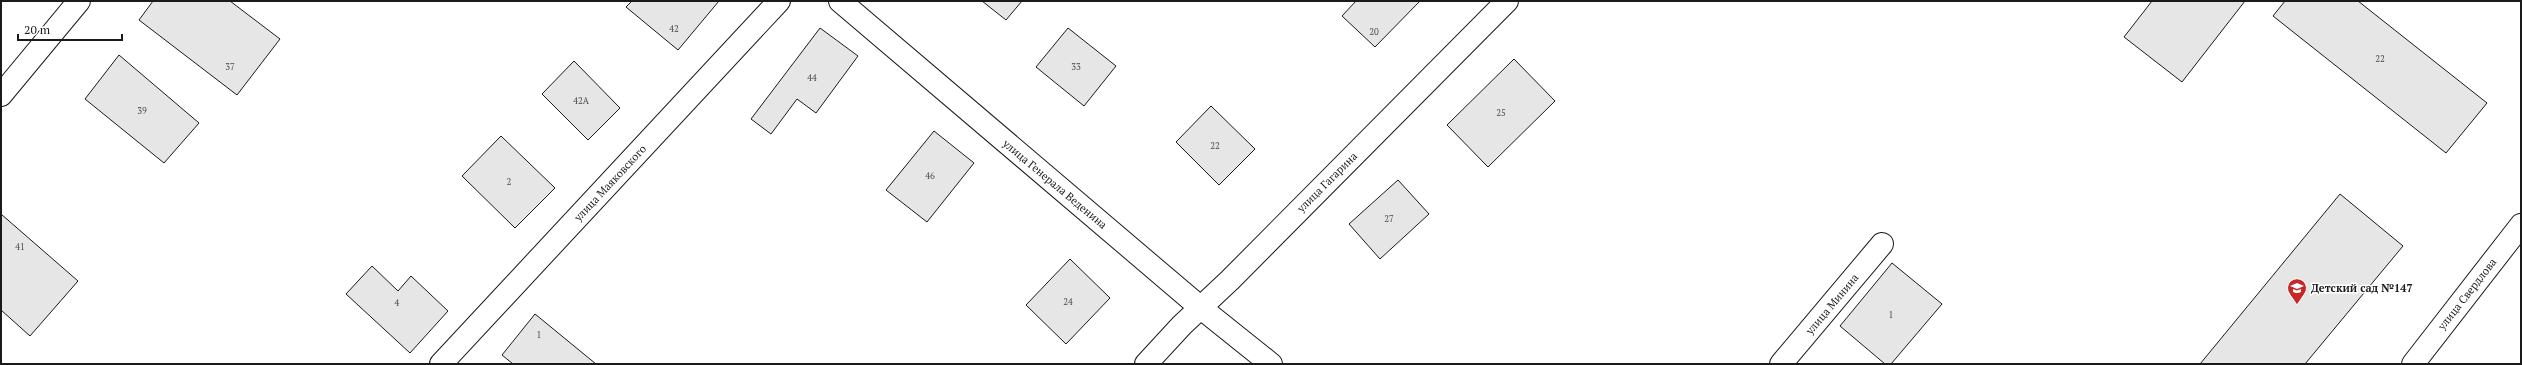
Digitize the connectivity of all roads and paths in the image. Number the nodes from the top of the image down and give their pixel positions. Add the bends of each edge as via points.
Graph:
1 (79, 1) edge
2 (779, 1) edge
3 (840, 1) edge
4 (1507, 1) edge
5 (1, 94) edge
6 (2521, 225) edge
7 (1882, 244) dead end
8 (1201, 308) junction
9 (441, 364) edge
10 (1146, 364) edge
11 (1271, 364) edge
12 (1781, 364) edge
13 (2413, 364) edge

1 - 5 street
2 - 9 street, улица Маяковского
3 - 8 street, улица Генерала Веденина
4 - 8 street, улица Гагарина
6 - 13 street, улица Свердлова
7 - 12 street, улица Минина
8 - 10 street, улица Гагарина
8 - 11 street, улица Генерала Веденина

